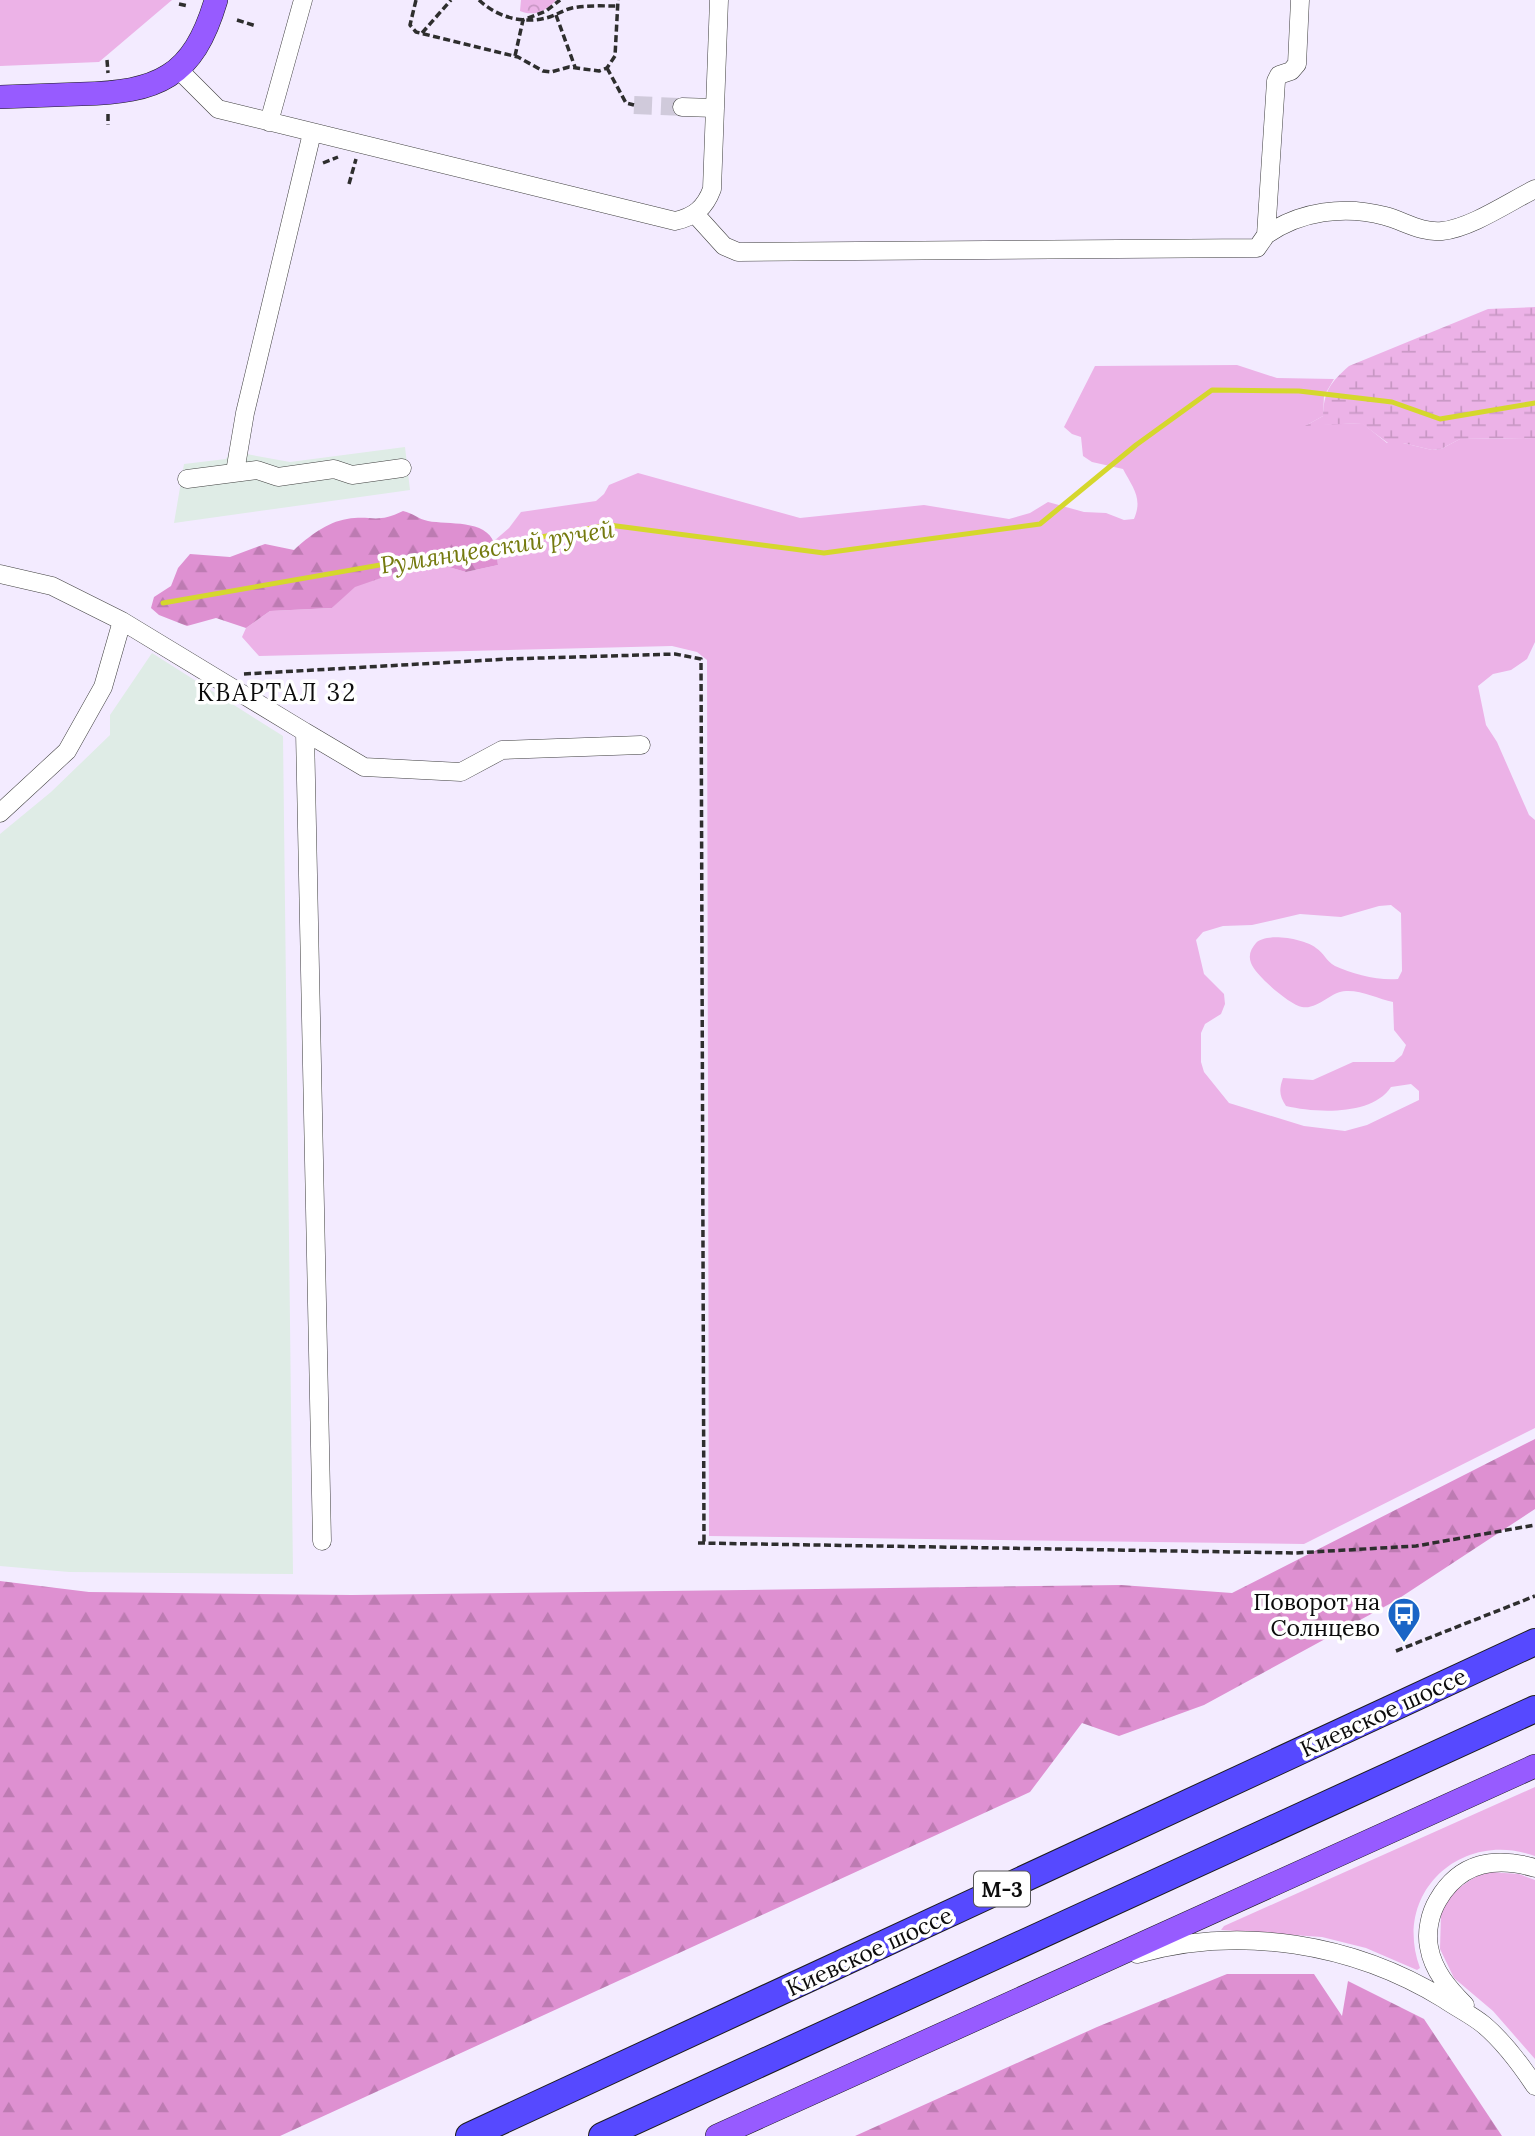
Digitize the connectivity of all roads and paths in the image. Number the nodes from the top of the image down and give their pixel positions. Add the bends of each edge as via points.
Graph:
1 (216, 0) edge
2 (303, 0) edge
3 (416, 0) edge
4 (451, 0) edge
5 (479, 0) edge
6 (719, 0) edge
7 (1300, 0) edge
8 (558, 2) edge
9 (617, 3) edge
10 (179, 4) dead end
11 (188, 6) dead end
12 (556, 15) junction
13 (237, 20) dead end
14 (523, 20) junction
15 (256, 26) dead end
16 (422, 33) junction
17 (515, 56) junction
18 (107, 60) dead end
19 (575, 68) junction
20 (607, 68) junction
21 (178, 69) junction
22 (107, 73) dead end
23 (0, 97) edge
24 (634, 105) dead end
25 (682, 107) tunnel mouth
26 (715, 108) junction
27 (108, 114) dead end
28 (269, 122) junction
29 (108, 125) dead end
30 (312, 133) junction
31 (322, 164) dead end
32 (349, 184) dead end
33 (1535, 188) edge
34 (695, 214) junction
35 (1266, 235) junction
36 (402, 468) dead end
37 (235, 472) junction
38 (187, 480) dead end
39 (0, 575) edge
40 (122, 621) junction
41 (211, 676) junction
42 (305, 732) junction
43 (641, 745) dead end
44 (0, 813) edge
45 (1535, 1525) edge
46 (322, 1541) dead end
47 (698, 1543) dead end
48 (704, 1544) junction
49 (1535, 1596) edge
50 (1535, 1642) edge
51 (1396, 1651) dead end
52 (1535, 1709) edge
53 (1535, 1766) edge
54 (1535, 1868) edge
55 (1086, 1968) junction
56 (1484, 2025) junction
57 (1535, 2086) edge
58 (469, 2136) edge
59 (602, 2136) edge
60 (717, 2136) edge

1 - 21 main road via 204,37
2 - 28 street
3 - 16 path via 410,25
4 - 16 path
5 - 14 path via 495,12
6 - 26 street
7 - 35 street via 1297,64 1276,81
8 - 14 path
9 - 12 path via 571,8
9 - 20 path via 615,56
10 - 11 path
12 - 14 path
12 - 19 path
13 - 15 path
14 - 17 path
16 - 17 path
17 - 19 path via 543,71
18 - 22 path
19 - 20 path
20 - 24 path via 625,102
21 - 23 main road via 140,89
21 - 28 street via 218,109
25 - 26 street
26 - 34 street via 712,189
27 - 29 path
28 - 30 street
30 - 34 street via 658,218 675,221
30 - 37 street
31 - 32 path via 349,154 356,156
33 - 35 street via 1445,231 1427,231 1365,212 1338,211 1304,217
34 - 35 street via 724,246 738,252 1252,249
36 - 37 street via 352,475 334,469 278,477 257,470
37 - 38 street
39 - 40 street via 52,586
40 - 41 street
40 - 44 street via 103,687 67,751
41 - 42 street
41 - 48 path via 550,658 675,654 701,659
42 - 43 street via 364,767 461,772 502,750
42 - 46 street
45 - 48 path via 1416,1546 1295,1553
47 - 48 path
49 - 51 path
50 - 58 highway, Киевское шоссе / М-3
52 - 59 highway, М-3
53 - 55 main road
54 - 56 street via 1485,1863 1446,1886 1435,1905 1429,1946 1436,1969
55 - 56 street via 1198,1942 1310,1945 1413,1980
55 - 60 main road
56 - 57 street

